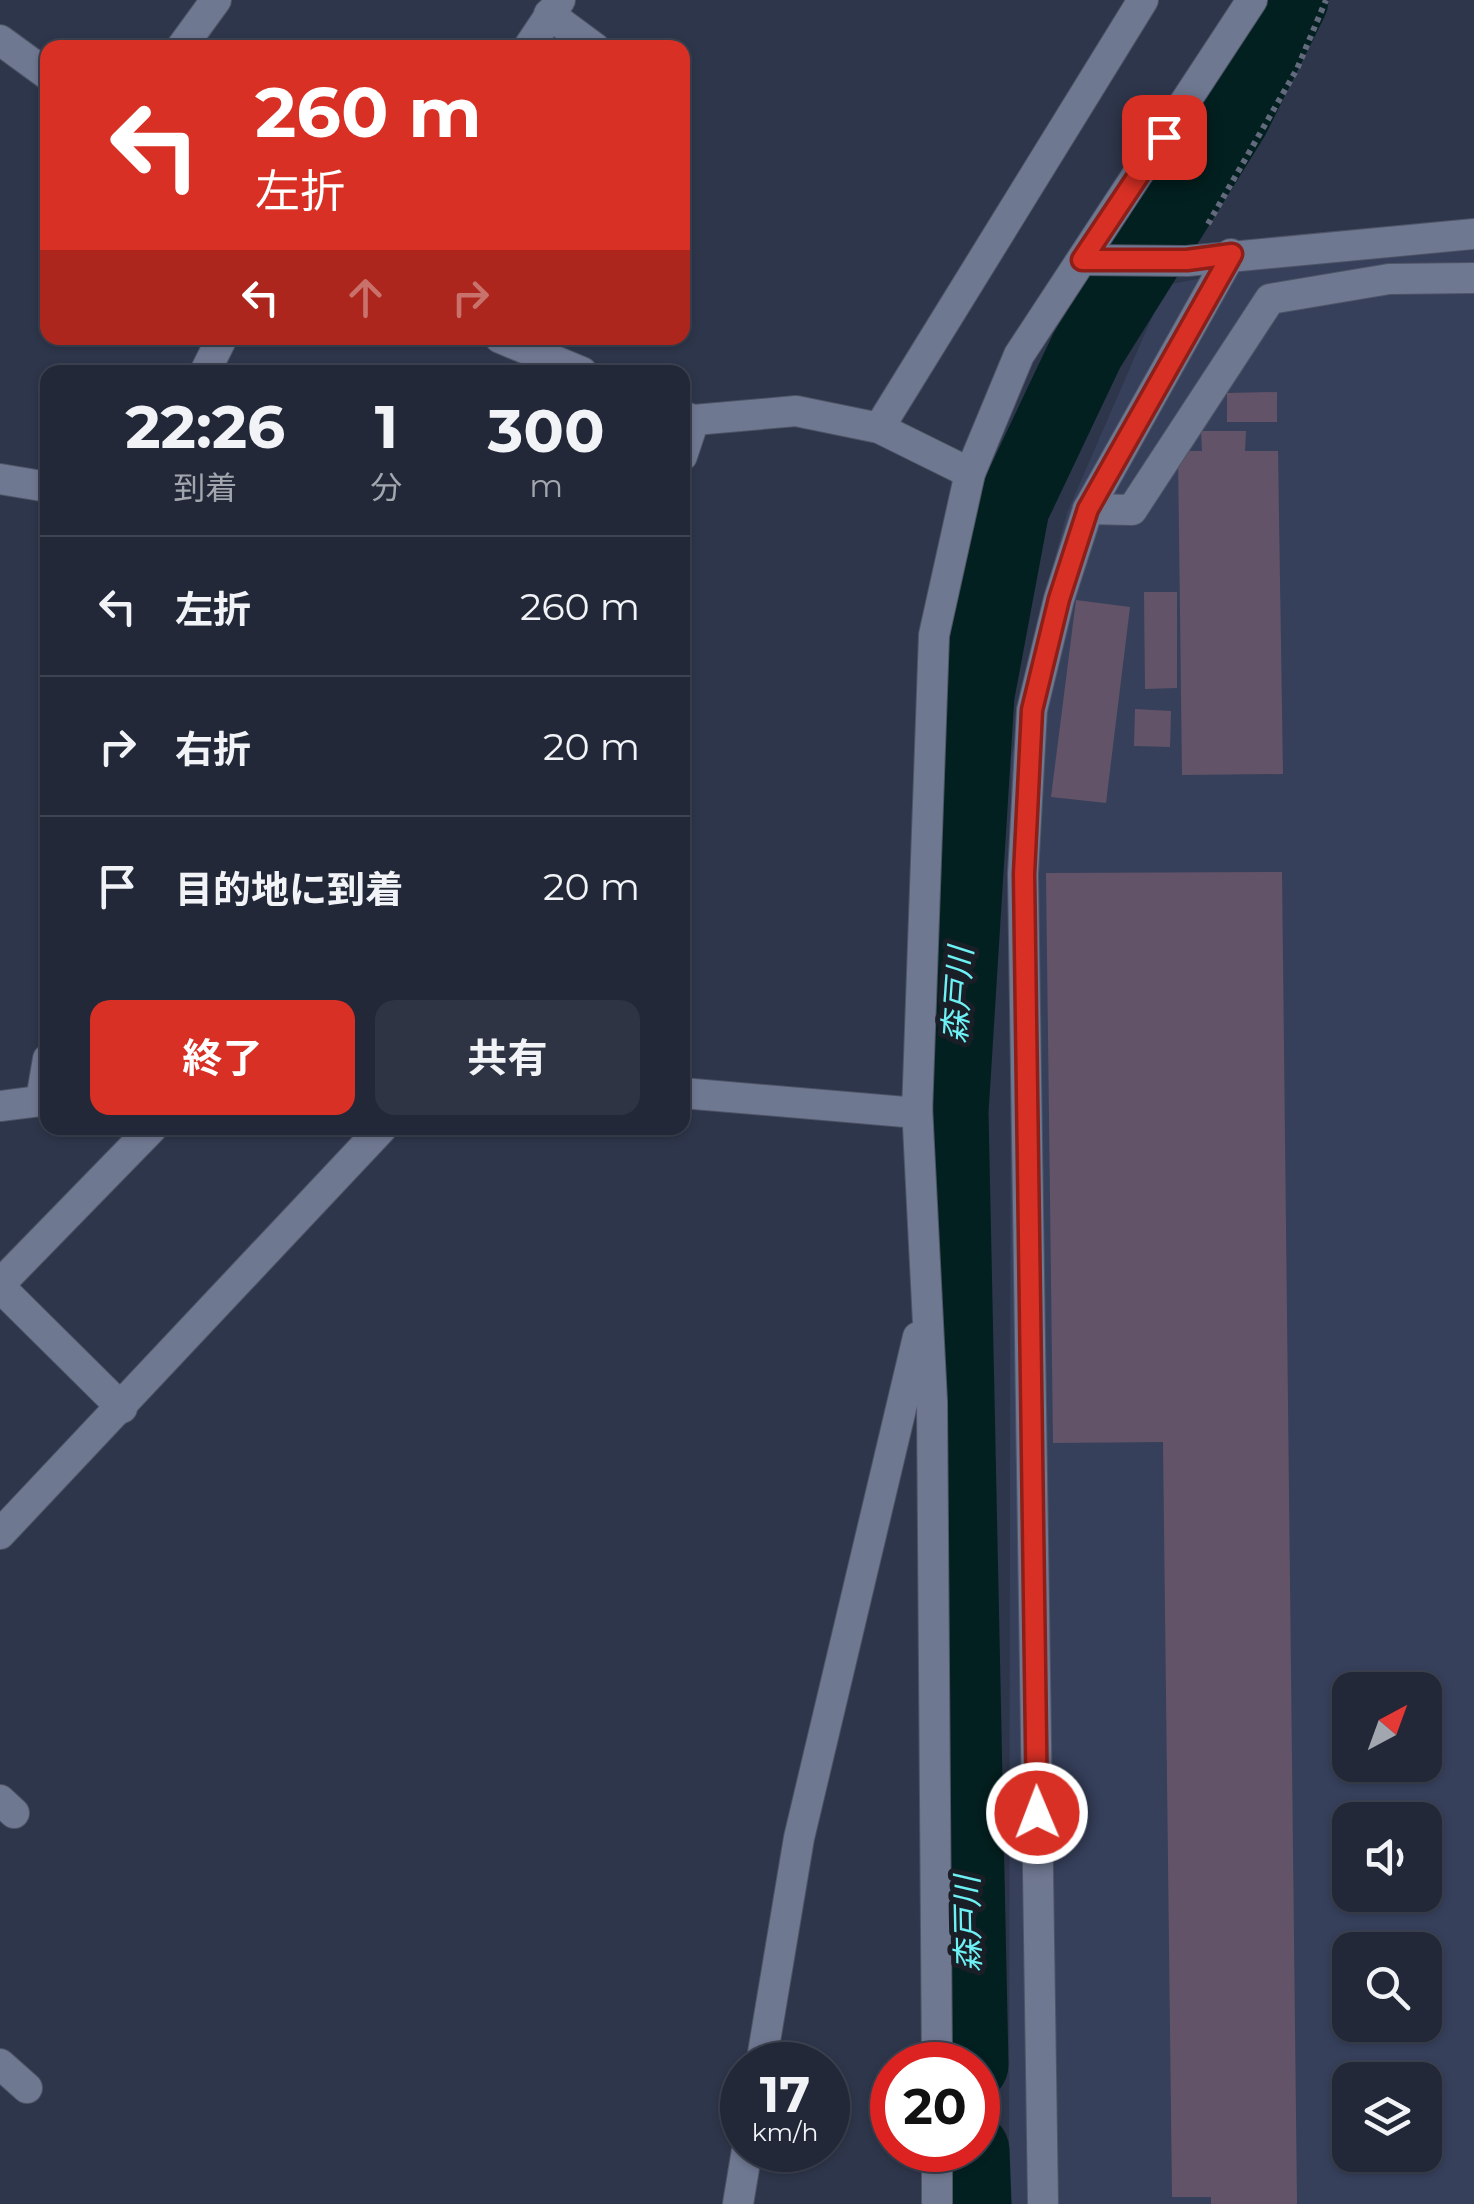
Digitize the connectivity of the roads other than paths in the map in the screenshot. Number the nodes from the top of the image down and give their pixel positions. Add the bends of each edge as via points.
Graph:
1 (216, 0) edge
2 (1143, 0) edge
3 (1252, 0) edge
4 (554, 7) edge
5 (0, 40) edge
6 (187, 40) edge
7 (533, 40) edge
8 (587, 40) edge
9 (40, 69) edge
10 (1474, 234) edge
11 (1232, 254) junction
12 (1082, 260) junction
13 (1474, 278) edge
14 (517, 345) edge
15 (565, 365) edge
16 (690, 418) edge
17 (879, 428) junction
18 (970, 473) junction
19 (0, 479) edge
20 (40, 485) edge
21 (1088, 509) junction
22 (690, 1094) edge
23 (40, 1101) edge
24 (0, 1106) edge
25 (917, 1106) junction
26 (145, 1135) edge
27 (376, 1135) edge
28 (0, 1285) edge
29 (924, 1310) junction
30 (122, 1408) junction
31 (0, 1534) edge
32 (765, 2042) edge
33 (937, 2042) edge
34 (0, 2064) edge
35 (26, 2088) dead end
36 (743, 2172) edge
37 (938, 2172) edge
38 (738, 2204) edge
39 (938, 2204) edge
40 (1043, 2204) edge

1 - 6 street
2 - 17 street
3 - 12 street
4 - 7 street
4 - 8 street
5 - 9 street
10 - 11 street
11 - 12 street
11 - 21 street
12 - 18 street via 1019,355
13 - 21 street via 1389,279 1270,299 1132,510
14 - 15 street
16 - 17 street via 796,412
17 - 18 street
18 - 25 street via 934,634
19 - 20 street
21 - 40 street via 1032,710 1024,874
22 - 25 street via 918,1113
23 - 24 street
25 - 29 street
26 - 28 street
27 - 30 street
28 - 30 street
29 - 32 street via 799,1838
29 - 33 street via 932,1402
30 - 31 street
34 - 35 street
36 - 38 street
37 - 39 street

